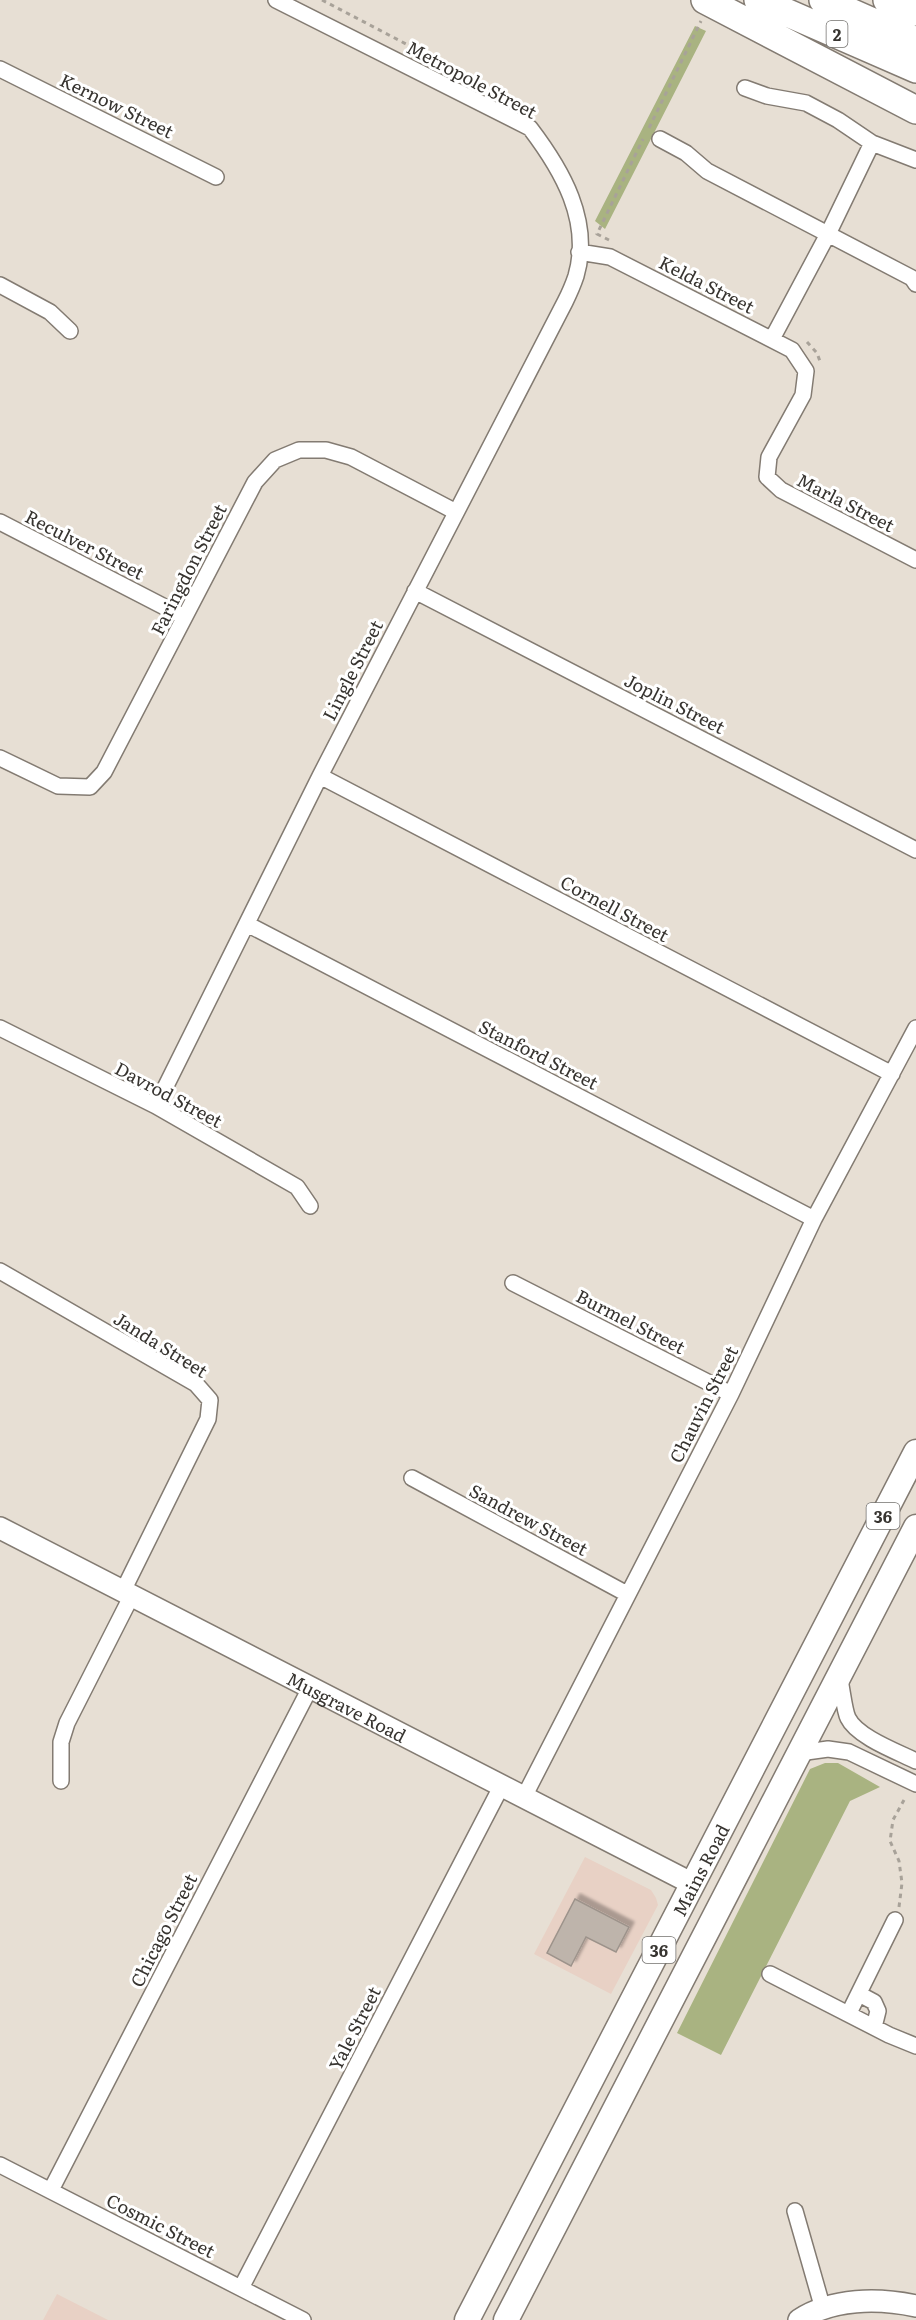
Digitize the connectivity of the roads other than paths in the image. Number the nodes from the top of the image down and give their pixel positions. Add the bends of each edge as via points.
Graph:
1 (276, 0) edge
2 (705, 0) edge
3 (758, 0) edge
4 (823, 0) edge
5 (887, 0) edge
6 (916, 12) edge
7 (916, 41) edge
8 (0, 69) edge
9 (916, 69) edge
10 (745, 88) dead end
11 (916, 110) edge
12 (660, 139) dead end
13 (872, 143) junction
14 (916, 160) edge
15 (216, 177) dead end
16 (828, 234) junction
17 (579, 252) junction
18 (916, 284) edge
19 (0, 285) edge
20 (70, 331) dead end
21 (772, 339) junction
22 (806, 371) joint
23 (456, 512) junction
24 (0, 522) edge
25 (916, 560) edge
26 (415, 591) junction
27 (184, 617) junction
28 (0, 758) edge
29 (320, 776) junction
30 (916, 850) edge
31 (247, 924) junction
32 (0, 1028) edge
33 (916, 1028) edge
34 (892, 1074) junction
35 (156, 1106) junction
36 (310, 1206) dead end
37 (814, 1219) junction
38 (0, 1271) edge
39 (513, 1283) dead end
40 (731, 1394) junction
41 (916, 1452) edge
42 (412, 1478) dead end
43 (916, 1527) edge
44 (0, 1528) edge
45 (128, 1593) junction
46 (627, 1594) junction
47 (839, 1676) junction
48 (310, 1688) junction
49 (799, 1753) junction
50 (916, 1761) edge
51 (62, 1781) dead end
52 (916, 1784) edge
53 (502, 1785) junction
54 (524, 1797) junction
55 (693, 1884) junction
56 (895, 1920) road end
57 (770, 1974) dead end
58 (859, 1994) junction
59 (849, 2013) junction
60 (874, 2027) junction
61 (916, 2046) edge
62 (0, 2165) edge
63 (51, 2190) junction
64 (795, 2211) dead end
65 (241, 2289) junction
66 (916, 2306) edge
67 (823, 2309) junction
68 (303, 2320) edge
69 (467, 2320) edge
70 (506, 2320) edge
71 (799, 2320) edge

1 - 17 street, Metropole Street via 530,128 553,159 572,196 580,227
2 - 11 highway
3 - 9 highway, 2
4 - 7 highway, 2
5 - 6 highway
8 - 15 street, Kernow Street
10 - 13 street via 806,103
12 - 16 street via 686,153 707,171
13 - 14 street
13 - 16 street
16 - 18 street via 912,278
16 - 21 street
17 - 21 street, Kelda Street via 610,257
17 - 23 street, Lingle Street via 576,276 565,302
19 - 20 street via 50,312
21 - 22 street, Kelda Street via 792,350
22 - 25 street, Marla Street via 803,395 769,457 767,477 781,490
23 - 26 street, Lingle Street
23 - 27 street, Faringdon Street via 351,456 326,450 298,450 276,460 255,482
24 - 27 street, Reculver Street
26 - 29 street, Lingle Street
26 - 30 street, Joplin Street
27 - 28 street, Faringdon Street via 104,772 90,787 58,786
29 - 31 street, Lingle Street
29 - 34 street, Cornell Street
31 - 35 street, Lingle Street
31 - 37 street, Stanford Street
32 - 35 street, Davrod Street
33 - 34 street, Chauvin Street
34 - 37 street, Chauvin Street
35 - 36 street, Davrod Street via 297,1187
37 - 40 street, Chauvin Street
38 - 45 street, Janda Street via 196,1384 210,1400 208,1419
39 - 40 street, Burmel Street
40 - 46 street, Chauvin Street
41 - 55 main road, Mains Road / 36
42 - 46 street, Sandrew Street
43 - 47 main road, Mains Road / 36
44 - 45 street, Musgrave Road
45 - 48 street, Musgrave Road
45 - 51 street, Janda Street via 61,1742
46 - 54 street, Chauvin Street
47 - 49 main road, Mains Road / 36
47 - 50 street via 852,1724 870,1738
48 - 53 street, Musgrave Road
48 - 63 street, Chicago Street
49 - 52 street via 828,1749 849,1752
49 - 70 main road, Mains Road / 36
53 - 54 street, Musgrave Road
53 - 65 street, Yale Street
54 - 55 street, Musgrave Road
55 - 69 main road, Mains Road / 36
56 - 58 street
57 - 59 street
58 - 59 street
58 - 60 street via 874,2002 878,2011
59 - 60 street
60 - 61 street
62 - 63 street, Cosmic Street
63 - 65 street, Cosmic Street
64 - 67 street
65 - 68 street, Cosmic Street
66 - 67 street via 868,2301
67 - 71 street

